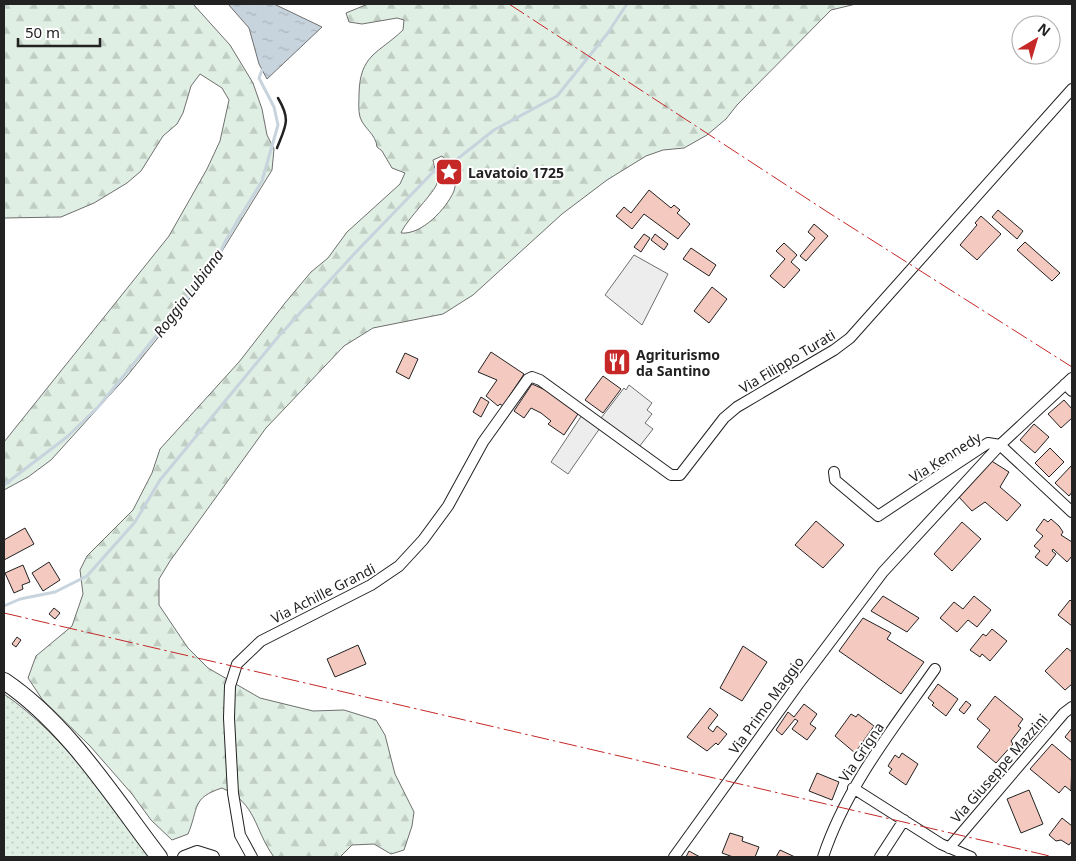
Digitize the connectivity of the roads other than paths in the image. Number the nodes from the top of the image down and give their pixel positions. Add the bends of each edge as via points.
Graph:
1 (1072, 89) edge
2 (528, 379) joint
3 (1070, 384) edge
4 (1000, 445) junction
5 (834, 472) dead end
6 (1072, 512) edge
7 (935, 669) dead end
8 (4, 682) edge
9 (1072, 707) edge
10 (853, 788) junction
11 (904, 820) junction
12 (949, 848) junction
13 (159, 857) edge
14 (184, 857) edge
15 (213, 857) edge
16 (252, 857) edge
17 (674, 857) edge
18 (823, 857) edge
19 (880, 857) edge
20 (971, 857) edge

1 - 2 street, Via Filippo Turati via 850,338 737,407 724,418 680,475 671,476 540,380
2 - 16 street, Via Achille Grandi via 483,442 448,506 407,558 371,586 261,641 237,664 230,686 229,718 234,793 240,835
3 - 4 street, Via Primo Maggio
4 - 5 street, Via Kennedy via 988,443 878,516 834,480
4 - 6 street, Via Kennedy
4 - 17 street, Via Primo Maggio via 883,572
7 - 10 street, Via Grigna
8 - 13 main road via 25,696 75,748
9 - 12 street, Via Giuseppe Mazzini
10 - 11 street
10 - 18 street, Via Grigna via 836,820
11 - 12 street
11 - 19 street
12 - 20 street
14 - 15 street via 197,852

